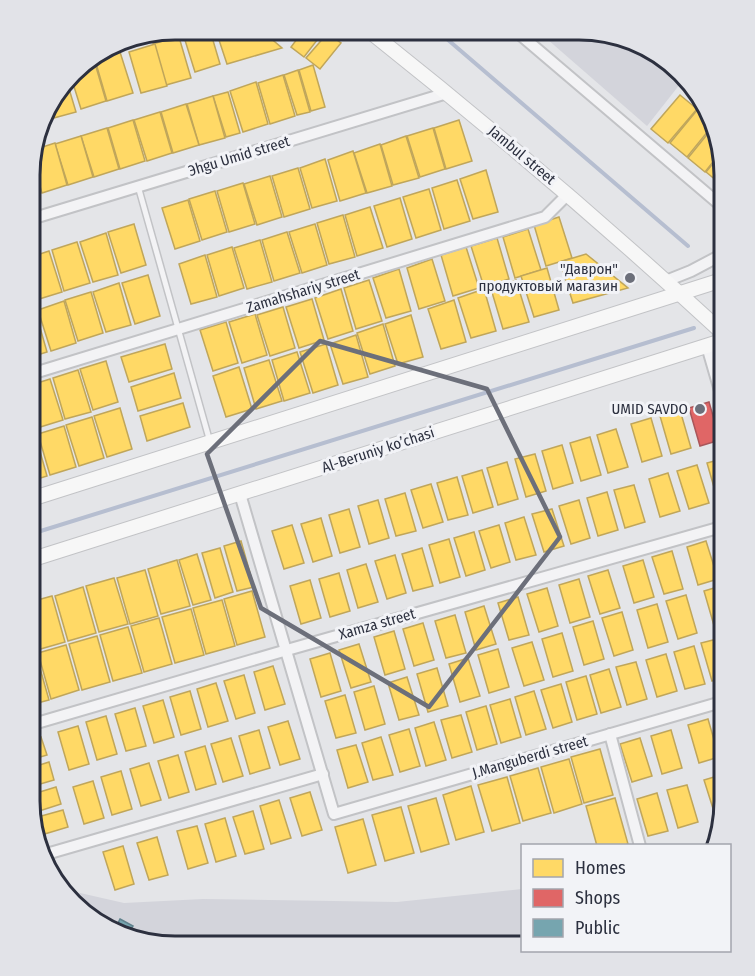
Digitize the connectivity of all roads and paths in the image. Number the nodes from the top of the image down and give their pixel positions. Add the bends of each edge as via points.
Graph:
1 (381, 40) edge
2 (526, 40) edge
3 (447, 93) junction
4 (138, 186) junction
5 (568, 194) junction
6 (714, 200) edge
7 (40, 216) edge
8 (714, 259) edge
9 (666, 281) junction
10 (714, 282) edge
11 (680, 293) junction
12 (714, 325) edge
13 (178, 329) junction
14 (714, 344) edge
15 (707, 346) junction
16 (714, 370) edge
17 (40, 371) edge
18 (210, 442) junction
19 (240, 494) junction
20 (40, 496) edge
21 (714, 529) edge
22 (40, 557) edge
23 (287, 650) junction
24 (714, 704) edge
25 (40, 722) edge
26 (610, 734) junction
27 (322, 774) junction
28 (639, 844) edge
29 (51, 853) edge

1 - 3 main road, Jambul street
2 - 6 street
3 - 4 street, Эhgu Umid street
3 - 5 main road, Jambul street
4 - 7 street, Эhgu Umid street
4 - 13 lane
5 - 9 main road, Jambul street
5 - 13 street, Zamahshariy street via 545,217
8 - 9 street
9 - 11 main road, Jambul street
10 - 11 main road
11 - 12 main road, Jambul street
11 - 18 main road
13 - 17 street, Zamahshariy street
13 - 18 lane
14 - 15 main road, Al-Beruniy ko’chasi
15 - 16 street
15 - 19 main road, Al-Beruniy ko’chasi
18 - 20 main road
19 - 22 main road, Al-Beruniy ko’chasi
19 - 23 street
21 - 23 street, Xamza street
23 - 25 street, Xamza street
23 - 27 street
24 - 26 street, J.Manguberdi street
26 - 27 street, J.Manguberdi street via 334,814
26 - 28 street
27 - 29 street

